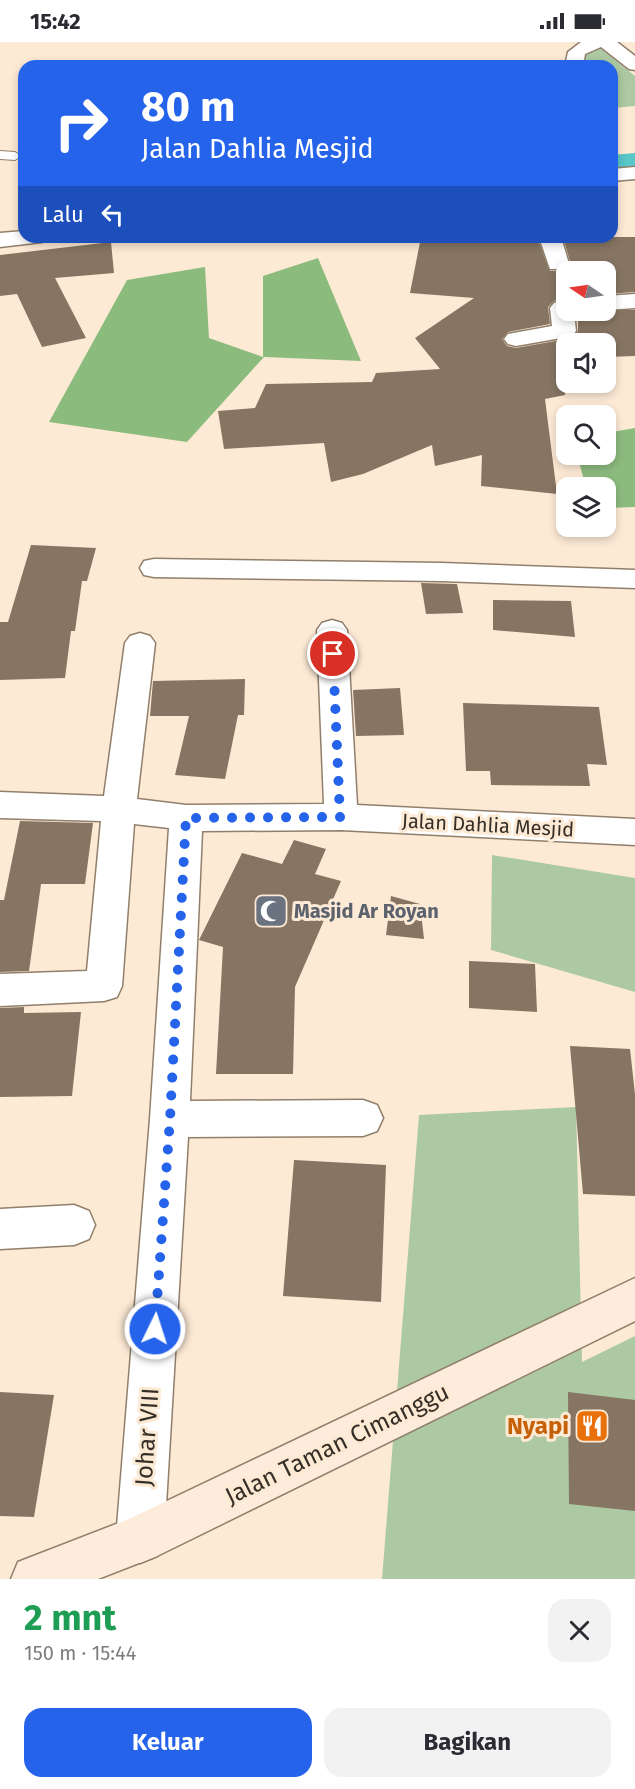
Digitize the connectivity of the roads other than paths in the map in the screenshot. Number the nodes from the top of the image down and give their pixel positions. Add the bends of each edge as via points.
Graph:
1 (600, 42) edge
2 (608, 42) edge
3 (635, 43) edge
4 (575, 60) edge
5 (635, 65) edge
6 (0, 155) edge
7 (15, 156) dead end
8 (635, 173) edge
9 (618, 174) edge
10 (18, 238) edge
11 (0, 240) edge
12 (552, 243) edge
13 (557, 261) edge
14 (635, 301) edge
15 (616, 302) edge
16 (563, 321) edge
17 (516, 339) dead end
18 (154, 568) dead end
19 (635, 579) edge
20 (332, 630) dead end
21 (140, 643) dead end
22 (0, 805) edge
23 (119, 809) junction
24 (340, 817) junction
25 (186, 818) junction
26 (635, 832) edge
27 (0, 990) edge
28 (363, 1118) dead end
29 (170, 1119) junction
30 (74, 1225) dead end
31 (0, 1229) edge
32 (635, 1299) edge
33 (140, 1539) junction
34 (36, 1579) edge

1 - 4 street via 577,52
2 - 3 street
2 - 5 street
6 - 7 lane
8 - 9 street
10 - 11 street
12 - 13 street
14 - 15 street
16 - 17 street via 564,331
18 - 19 street
20 - 24 street
21 - 23 street
22 - 23 street, Jalan Dahlia Mesjid
23 - 25 street, Jalan Dahlia Mesjid
23 - 27 street via 104,986
24 - 25 street, Jalan Dahlia Mesjid
24 - 26 street, Jalan Dahlia Mesjid
25 - 29 street, Johar VIII
28 - 29 street
29 - 33 street, Johar VIII
30 - 31 street
32 - 33 street, Jalan Taman Cimanggu
33 - 34 street, Jalan Taman Cimanggu

